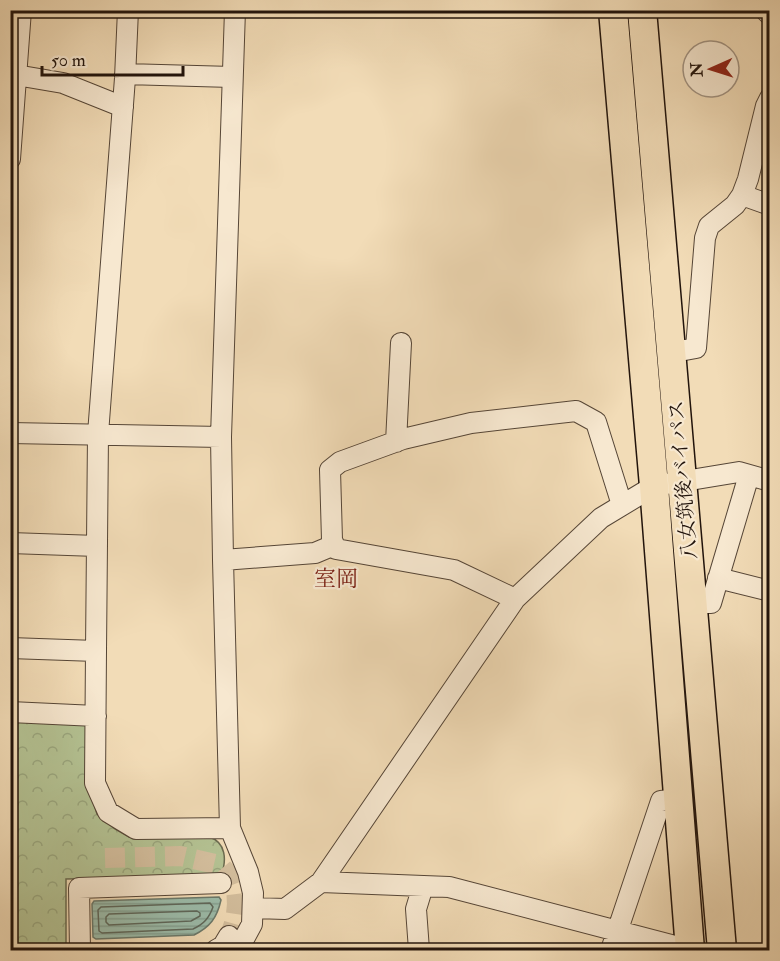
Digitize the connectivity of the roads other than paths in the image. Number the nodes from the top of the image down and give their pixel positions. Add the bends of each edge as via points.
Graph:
1 (21, 10) edge
2 (128, 10) edge
3 (235, 10) edge
4 (613, 10) edge
5 (642, 10) edge
6 (765, 10) edge
7 (770, 15) edge
8 (14, 74) edge
9 (125, 74) junction
10 (232, 77) junction
11 (770, 98) edge
12 (123, 107) junction
13 (10, 159) edge
14 (742, 195) junction
15 (770, 206) edge
16 (401, 343) dead end
17 (685, 350) dead end
18 (10, 433) edge
19 (98, 434) junction
20 (221, 437) junction
21 (396, 442) junction
22 (748, 475) junction
23 (770, 481) edge
24 (684, 482) junction
25 (654, 486) junction
26 (622, 505) junction
27 (333, 542) junction
28 (10, 543) edge
29 (97, 546) junction
30 (223, 560) junction
31 (718, 578) junction
32 (770, 591) edge
33 (515, 598) junction
34 (706, 603) dead end
35 (10, 648) edge
36 (96, 651) junction
37 (10, 712) edge
38 (96, 716) junction
39 (678, 799) junction
40 (230, 828) junction
41 (321, 882) junction
42 (221, 883) dead end
43 (423, 886) junction
44 (253, 908) junction
45 (614, 941) edge
46 (228, 946) edge
47 (690, 950) edge
48 (80, 951) edge
49 (419, 951) edge
50 (722, 951) edge

1 - 8 street
2 - 9 street
3 - 10 street
4 - 25 highway, 八女筑後バイパス
5 - 24 highway, 八女筑後バイパス
6 - 7 street
8 - 12 street via 63,83
8 - 13 street
9 - 10 street
9 - 12 street
10 - 20 street
11 - 14 street
12 - 19 street
14 - 15 street
14 - 17 street via 735,206 709,226 696,348
16 - 21 street
18 - 19 street
19 - 20 street
19 - 29 street
20 - 30 street
21 - 26 street via 471,423 576,411 596,422
21 - 27 street via 340,462 330,470
22 - 23 street
22 - 24 street via 739,472
22 - 31 street
24 - 25 street
24 - 50 highway, 八女筑後バイパス
25 - 26 street
25 - 39 highway, 八女筑後バイパス
26 - 33 street via 601,518
27 - 30 street via 315,553
27 - 33 street via 336,549 454,570
28 - 29 street
29 - 36 street
30 - 40 street
31 - 32 street
31 - 34 street via 711,603
33 - 41 street
35 - 36 street
36 - 38 street
37 - 38 street
38 - 40 street via 95,783 108,812 136,829
39 - 45 street via 661,801
39 - 47 highway, 八女筑後バイパス
40 - 44 street via 248,872 254,893
41 - 43 street
41 - 44 street via 285,909
42 - 48 street via 79,888
43 - 45 street via 449,887
43 - 49 street via 416,909
44 - 46 street via 252,924
45 - 47 street

